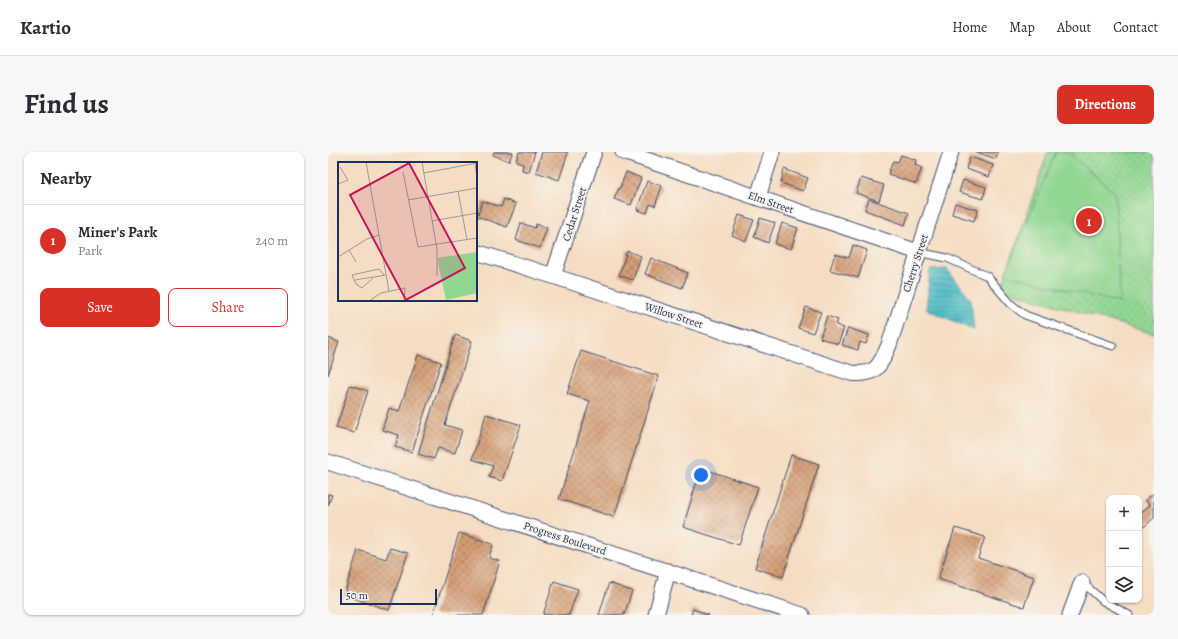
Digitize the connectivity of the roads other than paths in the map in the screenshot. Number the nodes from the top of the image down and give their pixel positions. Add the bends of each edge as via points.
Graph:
1 (594, 152) edge
2 (623, 152) edge
3 (772, 152) edge
4 (951, 152) edge
5 (758, 197) junction
6 (477, 252) edge
7 (918, 252) junction
8 (553, 276) junction
9 (1113, 346) dead end
10 (873, 371) joint
11 (328, 462) edge
12 (668, 571) junction
13 (1082, 582) joint
14 (656, 615) edge
15 (802, 615) edge
16 (1070, 615) edge
17 (1129, 615) edge

1 - 8 street, Cedar Street
2 - 5 street, Elm Street
3 - 5 street
4 - 7 street, Cherry Street
5 - 7 street, Elm Street
6 - 8 street, Willow Street
7 - 9 lane via 947,258 987,276 1011,304 1025,315
7 - 10 street, Cherry Street via 889,345
8 - 10 street, Willow Street via 850,373 862,374
11 - 12 street, Progress Boulevard
12 - 14 street
12 - 15 street, Progress Boulevard
13 - 16 street
13 - 17 lane via 1103,601

